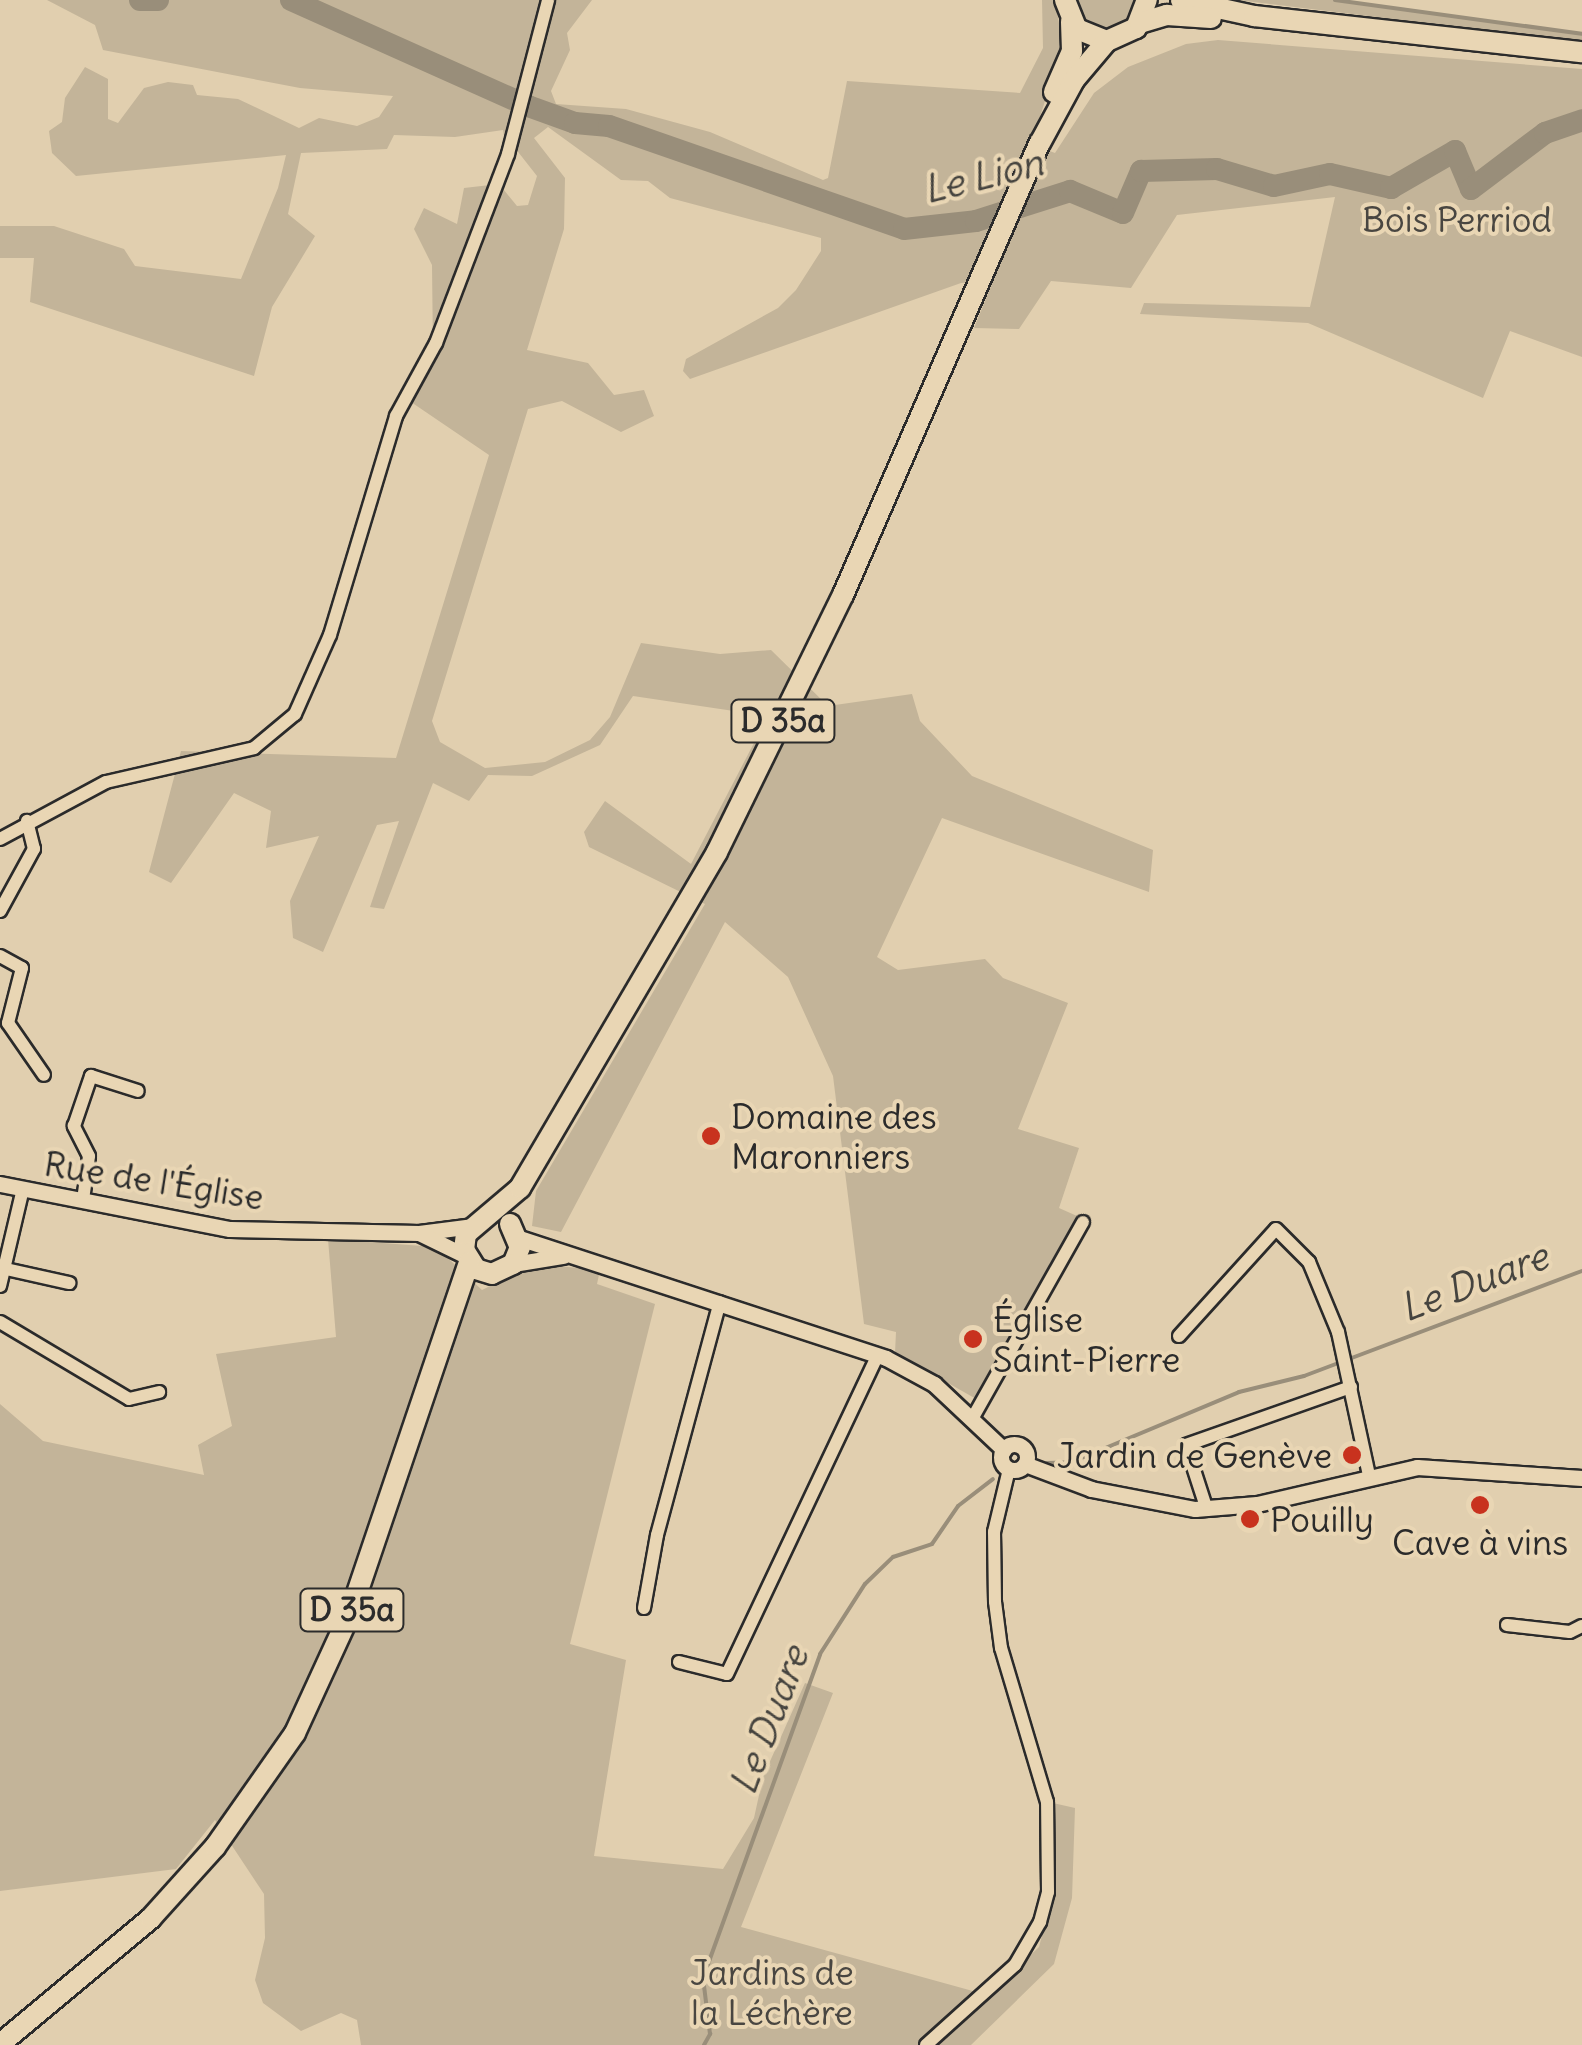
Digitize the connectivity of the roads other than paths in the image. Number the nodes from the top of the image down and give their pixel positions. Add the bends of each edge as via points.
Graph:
1 (548, 0) edge
2 (1065, 0) edge
3 (1147, 0) edge
4 (1181, 0) edge
5 (1254, 16) junction
6 (1072, 22) junction
7 (1140, 23) junction
8 (1107, 41) junction
9 (1582, 52) edge
10 (1040, 143) junction
11 (27, 821) junction
12 (0, 839) edge
13 (0, 910) edge
14 (0, 956) edge
15 (44, 1075) dead end
16 (138, 1091) dead end
17 (0, 1184) edge
18 (23, 1188) junction
19 (520, 1188) junction
20 (82, 1200) junction
21 (480, 1222) junction
22 (1083, 1222) dead end
23 (514, 1231) junction
24 (419, 1233) junction
25 (566, 1256) junction
26 (513, 1264) junction
27 (476, 1265) junction
28 (6, 1269) junction
29 (69, 1283) dead end
30 (0, 1286) edge
31 (720, 1302) junction
32 (0, 1322) edge
33 (1179, 1336) dead end
34 (878, 1355) junction
35 (1351, 1387) junction
36 (159, 1392) dead end
37 (972, 1419) junction
38 (1017, 1467) junction
39 (1370, 1475) junction
40 (1582, 1478) edge
41 (1207, 1510) junction
42 (644, 1608) dead end
43 (1507, 1625) dead end
44 (1582, 1626) edge
45 (679, 1662) dead end
46 (0, 2044) edge
47 (926, 2045) edge

1 - 11 street via 508,154 436,343 396,416 330,635 294,714 254,748 130,774
2 - 6 main road
3 - 7 main road
4 - 5 main road
5 - 7 main road via 1166,15
5 - 9 main road
6 - 8 main road via 1090,38
6 - 10 main road, D 35a via 1072,50
7 - 8 main road
8 - 10 main road, D 35a via 1074,80
10 - 19 main road, D 35a via 843,595 717,852
11 - 12 street
11 - 13 street via 34,849
14 - 15 street via 22,968 8,1022
16 - 20 street via 91,1076 74,1126 90,1156
17 - 18 street, Rue de l'Église
18 - 20 street, Rue de l'Église
18 - 28 street
19 - 21 main road, D 35a
19 - 23 main road, D 35a
20 - 24 street, Rue de l'Église via 216,1227
21 - 23 main road
21 - 24 street, Rue de l'Église
21 - 27 main road
22 - 37 street
23 - 25 street
23 - 26 main road
24 - 27 street, Rue de l'Église
25 - 26 street
25 - 31 street
26 - 27 main road
27 - 46 main road, D 35a via 351,1612 295,1733 216,1847 151,1918
28 - 29 street
28 - 30 street
31 - 34 street
31 - 42 street
32 - 36 street via 128,1399
33 - 35 street via 1276,1229 1309,1262
34 - 37 street via 934,1384
34 - 45 street via 727,1674
35 - 39 street
35 - 41 street via 1186,1446
37 - 38 street via 1004,1450 1020,1446
38 - 41 street via 1091,1489
38 - 47 street via 994,1532 995,1602 1001,1648 1047,1802 1048,1892 1040,1922 1015,1965
39 - 40 street via 1438,1466
39 - 41 street
43 - 44 street via 1570,1632

